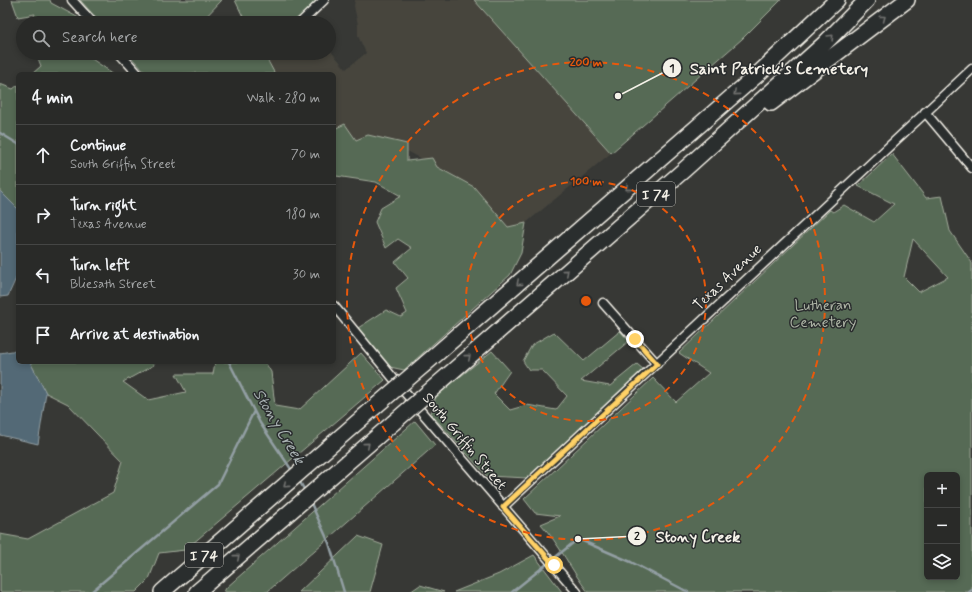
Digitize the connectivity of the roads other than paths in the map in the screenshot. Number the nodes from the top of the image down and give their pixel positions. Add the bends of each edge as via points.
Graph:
1 (72, 0) edge
2 (324, 0) edge
3 (836, 0) edge
4 (867, 0) edge
5 (908, 0) edge
6 (87, 16) edge
7 (307, 16) edge
8 (125, 60) edge
9 (972, 69) edge
10 (136, 72) edge
11 (925, 112) junction
12 (972, 168) edge
13 (685, 169) junction
14 (603, 303) dead end
15 (336, 308) edge
16 (657, 364) junction
17 (503, 507) junction
18 (162, 592) edge
19 (197, 592) edge
20 (577, 592) edge

1 - 6 street
2 - 7 street
3 -> 18 highway, I 74, bridge via 758,74
13 -> 4 highway, I 74 via 824,44
13 -> 5 highway
8 - 10 street
9 - 11 street, Texas Avenue
11 - 12 street
11 - 16 street, Texas Avenue
19 -> 13 highway, I 74, bridge
14 - 16 street
15 - 17 street, South Griffin Street
16 - 17 street, Texas Avenue
17 - 20 street, South Griffin Street

